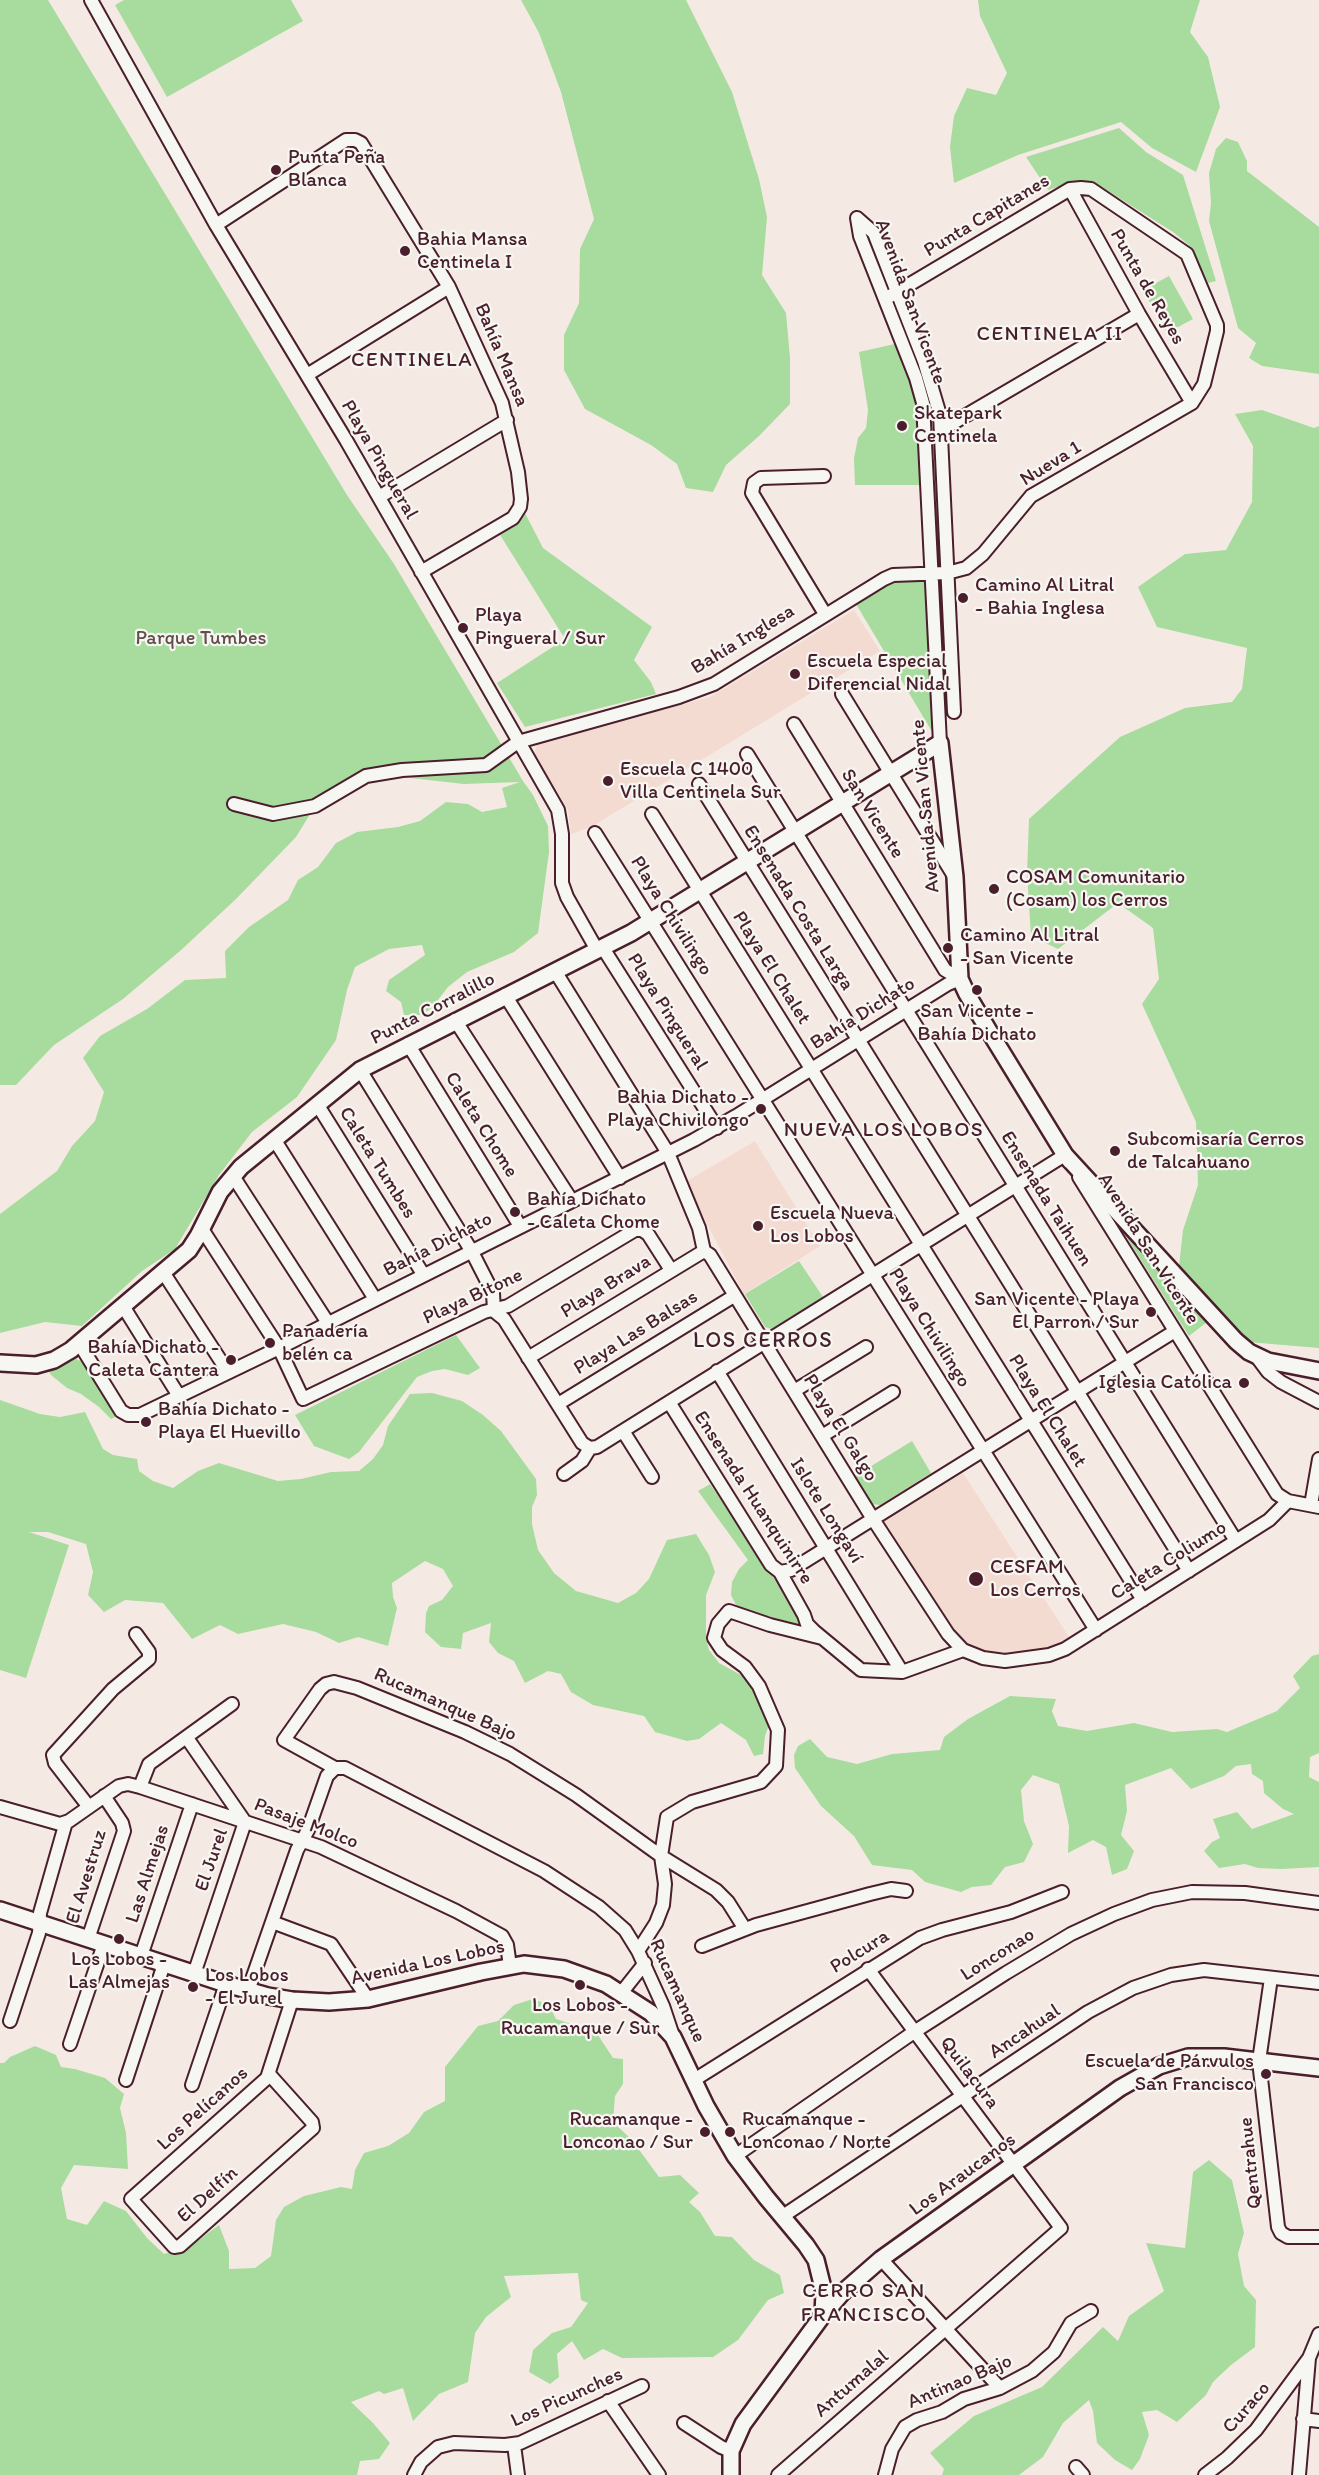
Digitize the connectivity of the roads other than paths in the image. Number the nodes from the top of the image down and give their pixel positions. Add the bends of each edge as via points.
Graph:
1 (91, 0) edge
2 (1070, 189) junction
3 (216, 225) junction
4 (450, 286) junction
5 (897, 292) junction
6 (885, 299) junction
7 (1139, 314) junction
8 (307, 375) junction
9 (1192, 403) junction
10 (507, 420) junction
11 (941, 430) junction
12 (824, 476) dead end
13 (379, 497) junction
14 (421, 572) junction
15 (932, 573) junction
16 (946, 573) junction
17 (825, 614) junction
18 (842, 694) dead end
19 (954, 712) dead end
20 (794, 724) dead end
21 (518, 742) junction
22 (940, 743) junction
23 (747, 754) dead end
24 (891, 775) junction
25 (699, 784) dead end
26 (234, 804) dead end
27 (843, 804) junction
28 (652, 814) dead end
29 (595, 833) dead end
30 (796, 833) junction
31 (747, 862) junction
32 (955, 877) junction
33 (700, 891) junction
34 (651, 921) junction
35 (600, 949) junction
36 (555, 971) junction
37 (960, 979) junction
38 (505, 995) junction
39 (906, 1010) junction
40 (455, 1020) junction
41 (858, 1040) junction
42 (408, 1044) junction
43 (811, 1069) junction
44 (360, 1070) junction
45 (762, 1100) junction
46 (317, 1104) junction
47 (717, 1128) junction
48 (274, 1139) junction
49 (668, 1153) junction
50 (1065, 1155) junction
51 (233, 1176) junction
52 (620, 1178) junction
53 (1015, 1186) junction
54 (572, 1201) junction
55 (967, 1215) junction
56 (520, 1226) junction
57 (202, 1229) junction
58 (921, 1245) junction
59 (471, 1250) junction
60 (704, 1251) junction
61 (670, 1270) junction
62 (163, 1272) junction
63 (423, 1274) junction
64 (873, 1274) junction
65 (735, 1296) junction
66 (375, 1299) junction
67 (123, 1306) junction
68 (494, 1311) junction
69 (328, 1323) junction
70 (1175, 1331) junction
71 (764, 1342) junction
72 (79, 1343) junction
73 (866, 1347) dead end
74 (279, 1348) junction
75 (1256, 1356) junction
76 (528, 1358) junction
77 (1125, 1362) junction
78 (0, 1363) edge
79 (717, 1371) junction
80 (1319, 1371) edge
81 (228, 1372) junction
82 (794, 1391) junction
83 (893, 1392) dead end
84 (1077, 1392) junction
85 (179, 1396) junction
86 (669, 1402) junction
87 (1319, 1402) edge
88 (558, 1404) junction
89 (1031, 1421) junction
90 (623, 1431) junction
91 (822, 1436) junction
92 (590, 1449) junction
93 (983, 1450) junction
94 (1319, 1459) edge
95 (564, 1474) dead end
96 (652, 1477) dead end
97 (1288, 1501) junction
98 (1315, 1506) edge
99 (873, 1519) junction
100 (1236, 1541) junction
101 (826, 1548) junction
102 (1189, 1571) junction
103 (780, 1572) junction
104 (1143, 1600) junction
105 (1096, 1630) junction
106 (136, 1634) dead end
107 (822, 1638) junction
108 (963, 1650) junction
109 (902, 1672) junction
110 (232, 1704) dead end
111 (187, 1738) junction
112 (284, 1740) joint
113 (335, 1768) junction
114 (140, 1787) junction
115 (104, 1796) junction
116 (192, 1804) junction
117 (89, 1807) junction
118 (1, 1811) edge
119 (66, 1822) junction
120 (245, 1822) junction
121 (302, 1841) junction
122 (662, 1856) junction
123 (906, 1892) dead end
124 (1062, 1892) dead end
125 (1319, 1904) edge
126 (0, 1910) edge
127 (39, 1922) junction
128 (272, 1922) junction
129 (745, 1929) junction
130 (88, 1939) junction
131 (104, 1944) junction
132 (702, 1946) dead end
133 (638, 1951) junction
134 (141, 1956) junction
135 (164, 1964) junction
136 (645, 1964) junction
137 (510, 1966) junction
138 (868, 1970) junction
139 (194, 1974) junction
140 (1271, 1978) junction
141 (1319, 1983) edge
142 (226, 1984) junction
143 (248, 1991) junction
144 (622, 1992) junction
145 (368, 1999) junction
146 (292, 2000) junction
147 (10, 2021) dead end
148 (914, 2032) junction
149 (673, 2037) junction
150 (70, 2044) dead end
151 (1259, 2061) junction
152 (1319, 2068) edge
153 (269, 2074) junction
154 (126, 2080) dead end
155 (694, 2080) junction
156 (192, 2085) dead end
157 (963, 2097) junction
158 (735, 2156) junction
159 (1014, 2164) junction
160 (131, 2199) joint
161 (783, 2216) junction
162 (1061, 2228) joint
163 (1319, 2237) edge
164 (881, 2259) junction
165 (1091, 2311) dead end
166 (823, 2315) junction
167 (945, 2329) junction
168 (1319, 2334) edge
169 (1309, 2358) junction
170 (642, 2386) dead end
171 (1000, 2388) junction
172 (608, 2402) junction
173 (1303, 2419) junction
174 (1319, 2421) edge
175 (684, 2423) dead end
176 (514, 2445) junction
177 (731, 2451) junction
178 (1218, 2470) edge
179 (652, 2472) edge
180 (414, 2475) edge
181 (518, 2475) edge
182 (731, 2475) edge
183 (778, 2475) edge
184 (885, 2475) edge
185 (1205, 2475) edge
186 (1299, 2475) edge

1 - 3 street, Playa Pingueral
2 - 5 street, Punta Capitanes
2 - 7 street, Punta de Reyes
2 - 9 street, Punta Capitanes via 1091,189 1187,254 1217,325 1204,384
3 - 4 street, Bahía Mansa via 346,140 355,140 361,143
3 - 8 street, Playa Pingueral
4 - 8 street
4 - 10 street, Bahía Mansa
5 - 6 street, Punta Capitanes
5 - 6 street, Avenida San Vicente via 874,233 857,218 860,236
5 - 11 street, Avenida San Vicente via 936,396
6 - 15 street, Avenida San Vicente via 923,404
7 - 9 street, Punta de Reyes
7 - 11 street
8 - 13 street, Playa Pingueral
9 - 16 street, Nueva 1 via 1031,496 973,564
10 - 13 street
10 - 14 street, Bahía Mansa via 518,472 520,507 513,518
11 - 16 street, Avenida San Vicente
12 - 17 street via 761,478 754,483 752,493
13 - 14 street, Playa Pingueral
14 - 21 street, Playa Pingueral
15 - 16 street, Bahía Inglesa
15 - 17 street, Bahía Inglesa via 893,575
15 - 22 street, Avenida San Vicente
16 - 19 street, Avenida San Vicente
17 - 21 street, Bahía Inglesa via 702,690
18 - 24 street
20 - 27 street, San Vicente
21 - 26 street, Bahía Inglesa via 486,765 366,776 315,806 273,814
21 - 35 street, Playa Pingueral via 558,810 562,883
22 - 24 street, Punta Corralillo
22 - 32 street, Avenida San Vicente
23 - 30 street, Ensenada Taihuen
24 - 27 street, Punta Corralillo
24 - 32 street
25 - 31 street, Ensenada Costa Larga
27 - 30 street, Punta Corralillo
27 - 37 street, San Vicente via 945,970
28 - 33 street, Playa El Chalet
29 - 34 street, Playa Chivilingo
30 - 31 street, Punta Corralillo
30 - 39 street, Ensenada Taihuen
31 - 33 street, Punta Corralillo
31 - 41 street, Ensenada Costa Larga
32 - 37 street, Avenida San Vicente
33 - 34 street, Punta Corralillo
33 - 43 street, Playa El Chalet
34 - 35 street, Punta Corralillo
34 - 45 street, Playa Chivilingo
35 - 36 street, Punta Corralillo
35 - 47 street, Playa Pingueral
36 - 38 street, Punta Corralillo
36 - 49 street, Playa El Galgo
37 - 39 street, Bahía Dichato
37 - 50 street, Avenida San Vicente
38 - 40 street, Punta Corralillo
38 - 52 street
39 - 41 street, Bahía Dichato
39 - 53 street, Ensenada Taihuen
40 - 42 street, Punta Corralillo
40 - 54 street
41 - 43 street, Bahía Dichato
41 - 55 street, Ensenada Costa Larga
42 - 44 street, Punta Corralillo
42 - 56 street, Caleta Chome
43 - 45 street, Bahía Dichato
43 - 58 street, Playa El Chalet
44 - 46 street, Punta Corralillo
44 - 59 street
45 - 47 street, Bahía Dichato
45 - 64 street, Playa Chivilingo
46 - 48 street, Punta Corralillo
46 - 63 street, Caleta Tumbes
47 - 49 street, Bahía Dichato
48 - 51 street, Punta Corralillo
48 - 66 street
49 - 52 street, Bahía Dichato
49 - 60 street, Playa El Galgo via 699,1228
50 - 53 street
50 - 70 street, Avenida San Vicente
50 - 75 street via 1236,1341
51 - 57 street, Punta Corralillo via 214,1202
51 - 69 street
52 - 54 street, Bahía Dichato
53 - 55 street
53 - 77 street, Ensenada Taihuen
54 - 56 street, Bahía Dichato
55 - 58 street
55 - 84 street, Ensenada Costa Larga
56 - 59 street, Bahía Dichato
57 - 62 street, Punta Corralillo via 189,1250
57 - 74 street
58 - 64 street
58 - 89 street, Playa El Chalet
59 - 63 street, Bahía Dichato
59 - 68 street via 494,1293
60 - 61 street, Playa Brava
60 - 65 street, Playa El Galgo
61 - 68 street, Playa Bitone via 648,1234 635,1230
61 - 76 street, Playa Brava
62 - 67 street, Punta Corralillo
62 - 81 street
63 - 66 street, Bahía Dichato
64 - 71 street
64 - 93 street, Playa Chivilingo
65 - 71 street, Playa El Galgo
65 - 88 street, Playa Las Balsas
66 - 69 street, Bahía Dichato
67 - 72 street, Punta Corralillo
67 - 85 street
68 - 74 street, Playa Bitone via 484,1312 303,1399
68 - 76 street via 504,1319
69 - 74 street, Bahía Dichato
70 - 77 street
70 - 97 street, Avenida San Vicente via 1274,1489
71 - 79 street
71 - 82 street, Playa El Galgo
72 - 78 street, Punta Corralillo via 45,1363
72 - 85 street, Bahía Dichato via 124,1414 140,1415
73 - 82 street
74 - 81 street, Bahía Dichato
75 - 80 street
75 - 87 street via 1274,1377
76 - 88 street
77 - 84 street
77 - 100 street, Ensenada Taihuen
79 - 86 street
79 - 101 street, Islote Longaví
81 - 85 street, Bahía Dichato
82 - 91 street, Playa El Galgo
83 - 91 street
84 - 89 street
84 - 102 street, Ensenada Costa Larga
86 - 90 street
86 - 103 street, Ensenada Huanquinirre via 771,1565
88 - 92 street via 582,1443
89 - 93 street
89 - 104 street, Playa El Chalet
90 - 92 street
90 - 96 street
91 - 99 street, Playa El Galgo
92 - 95 street via 582,1461
93 - 99 street
93 - 105 street, Playa Chivilingo
94 - 98 street
97 - 98 street
97 - 100 street, Caleta Coliumo via 1275,1516
99 - 101 street
99 - 108 street, Playa El Galgo via 948,1634
100 - 102 street, Caleta Coliumo
101 - 103 street via 791,1570
101 - 109 street, Islote Longaví
102 - 104 street, Caleta Coliumo
103 - 107 street, Ensenada Huanquinirre via 807,1624
104 - 105 street, Caleta Coliumo
105 - 108 street, Caleta Coliumo via 1065,1649 1033,1658 994,1660
106 - 117 street via 149,1652 149,1659 113,1689 53,1755
107 - 109 street via 861,1670
107 - 122 street via 729,1611 718,1624 714,1638 759,1686 778,1730 776,1766 760,1782 692,1802 667,1817
108 - 109 street
110 - 111 street
111 - 114 street via 148,1764
111 - 120 street, El Jurel
112 - 113 street, Rucamanque
112 - 122 street, Rucamanque Bajo via 323,1686 334,1682 347,1684 501,1749 576,1795
113 - 121 street via 327,1776
113 - 133 street, Rucamanque via 345,1768 562,1881 616,1921
114 - 115 street, Pasaje Molco via 123,1785
114 - 116 street, Pasaje Molco
115 - 117 street, Pasaje Molco
115 - 130 street, El Avestruz via 124,1831
116 - 120 street, Pasaje Molco
116 - 134 street, Las Almejas
117 - 119 street, Pasaje Molco
118 - 119 street via 53,1823
119 - 127 street
120 - 121 street, Pasaje Molco
120 - 139 street, El Jurel
121 - 128 street
121 - 137 street, Pasaje Molco via 500,1934 506,1942
122 - 129 street via 722,1895
122 - 133 street via 663,1905 657,1923
123 - 129 street, Rucamanque via 886,1890
124 - 138 street, Polcura via 1003,1915 932,1934
125 - 148 street, Lonconao via 1226,1892 1191,1892 1152,1900 1049,1946
126 - 127 street, Avenida Los Lobos
127 - 130 street, Avenida Los Lobos
127 - 147 street via 39,1933
128 - 143 street
128 - 145 street via 331,1944
129 - 132 street, Rucamanque
130 - 131 street, Avenida Los Lobos
131 - 134 street, Avenida Los Lobos
131 - 150 street, El Avestruz
133 - 136 street, Rucamanque
134 - 135 street, Avenida Los Lobos
135 - 139 street, Avenida Los Lobos
135 - 154 street
136 - 144 street
136 - 149 street, Rucamanque
137 - 144 street, Avenida Los Lobos via 537,1964 564,1969
137 - 145 street, Avenida Los Lobos
138 - 148 street, Quilacura
138 - 155 street, Polcura
139 - 142 street, Avenida Los Lobos
140 - 141 street, Ancahual
140 - 151 street, Qentrahue
140 - 157 street, Ancahual via 1204,1970 1141,1985 1103,2003
142 - 143 street, Avenida Los Lobos
142 - 156 street
143 - 146 street, Avenida Los Lobos
144 - 149 street, Avenida Los Lobos via 651,2013
145 - 146 street, Avenida Los Lobos
146 - 153 street, Los Pelícanos
148 - 157 street, Quilacura
148 - 158 street, Lonconao
149 - 155 street, Rucamanque
151 - 152 street, Los Araucanos
151 - 159 street, Los Araucanos via 1199,2056 1159,2066 1120,2088
151 - 163 street, Qentrahue via 1278,2227 1291,2238
153 - 160 street, Los Pelícanos
153 - 160 street, El Delfín via 313,2126 178,2247 172,2246
155 - 158 street, Rucamanque
157 - 159 street, Quilacura
157 - 161 street, Ancahual
158 - 161 street, Rucamanque
159 - 162 street, Quilacura
159 - 164 street, Los Araucanos
161 - 166 street, Rucamanque via 816,2260 824,2292
162 - 167 street, Antumalal
164 - 166 street, Los Araucanos
164 - 167 street
165 - 171 street, Antinao Bajo via 1071,2323 1042,2363
166 - 177 street, Los Araucanos via 750,2413
167 - 171 street
167 - 183 street, Antumalal
168 - 169 street
169 - 173 street
169 - 178 street, Curaco via 1256,2430
170 - 172 street, Los Picunches
171 - 184 street, Antinao Bajo via 964,2399 905,2427 896,2440
172 - 176 street, Los Picunches
172 - 179 street
173 - 174 street
173 - 186 street
175 - 177 street
176 - 180 street, Los Picunches via 446,2444 426,2456
176 - 181 street
177 - 182 street, Los Araucanos
178 - 185 street, Curaco

